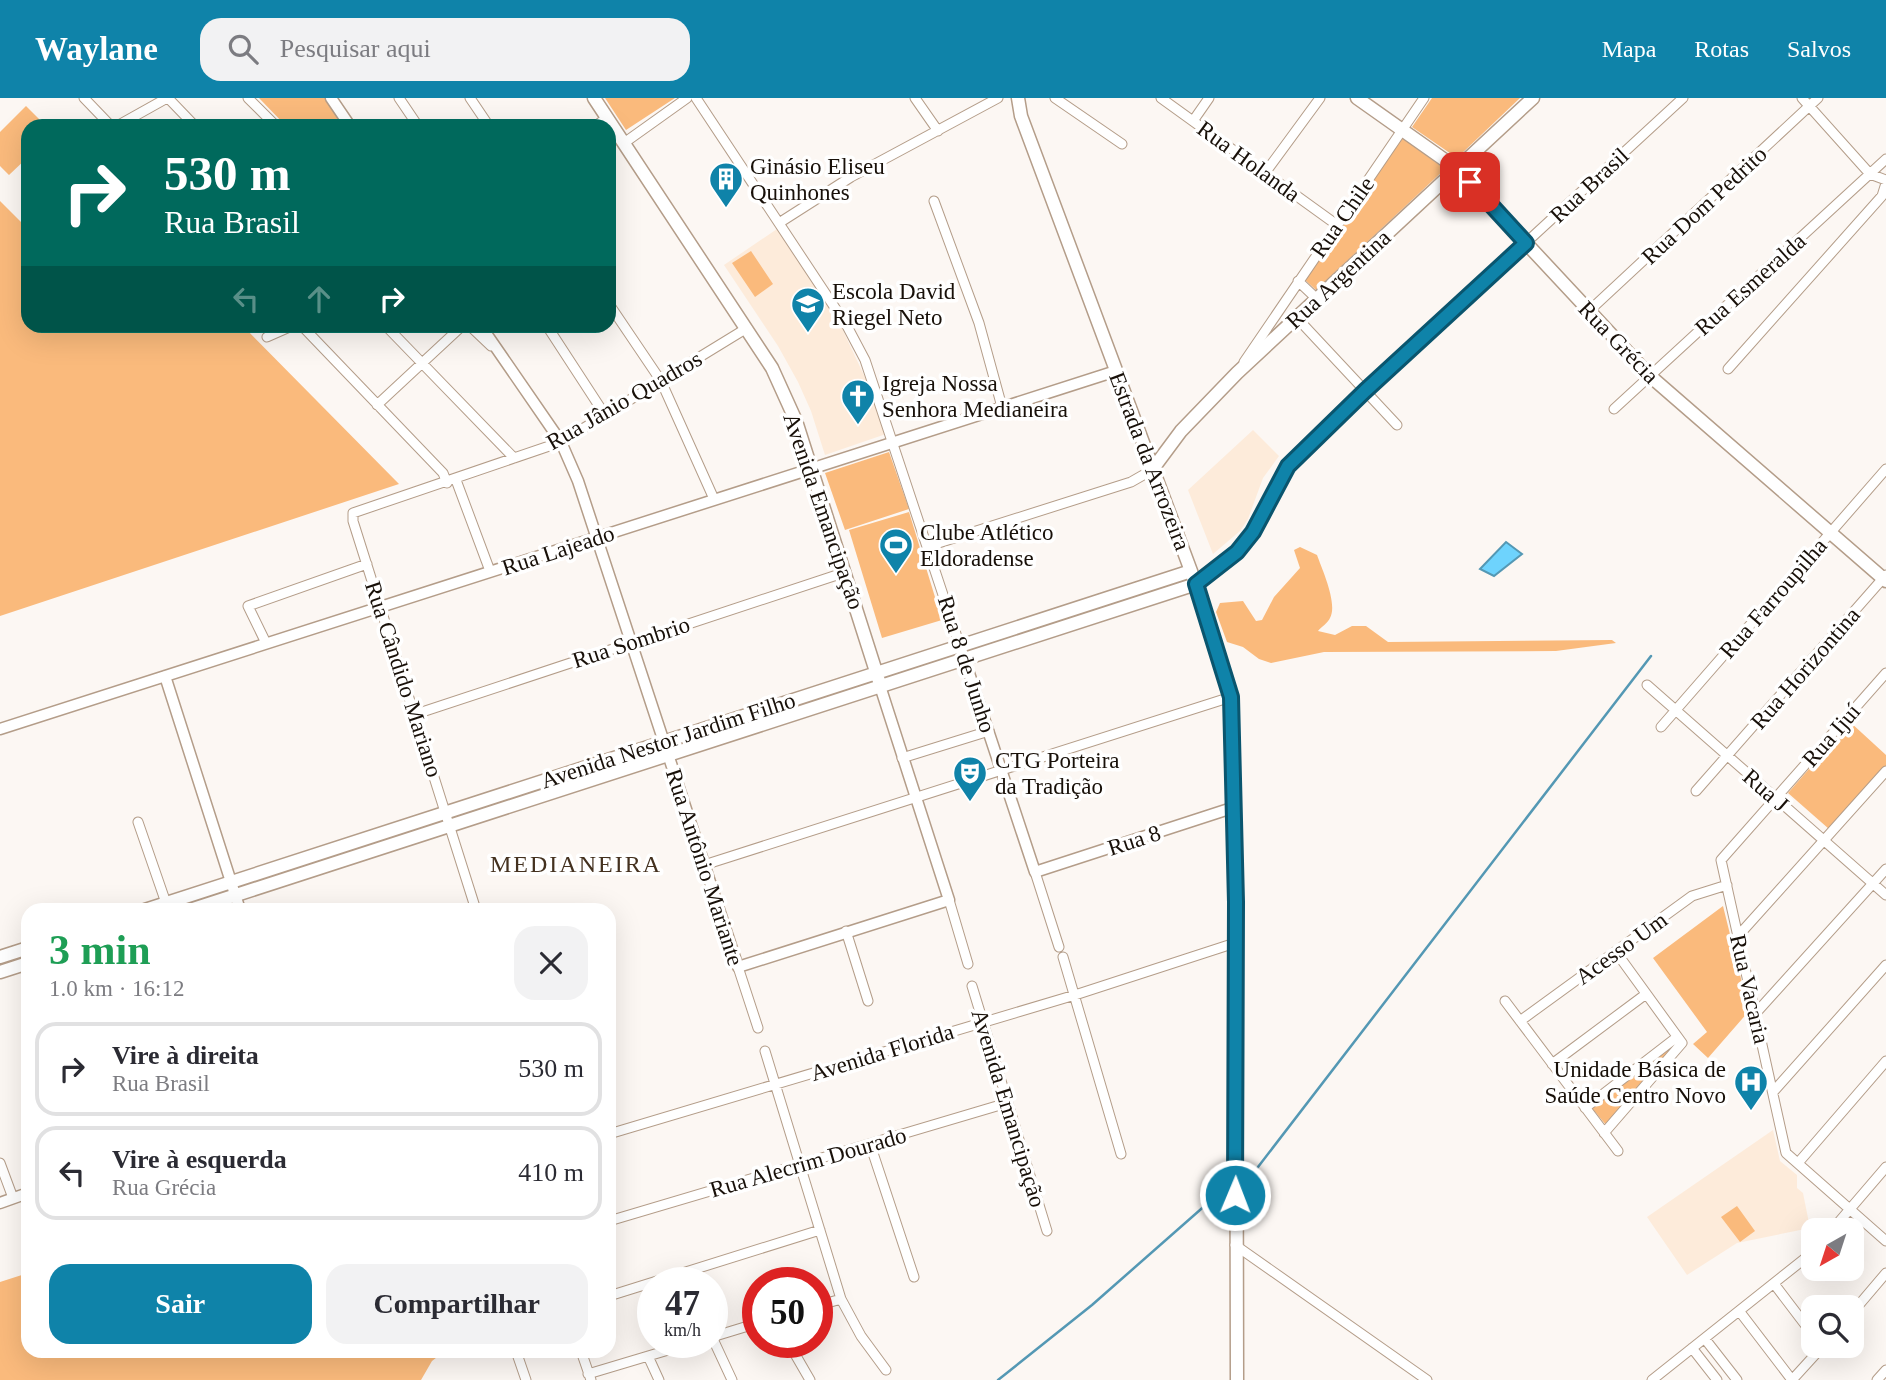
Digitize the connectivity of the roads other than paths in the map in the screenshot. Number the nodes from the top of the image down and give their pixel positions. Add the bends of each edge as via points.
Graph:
1 (84, 98) edge
2 (167, 98) edge
3 (248, 98) edge
4 (331, 98) edge
5 (399, 98) edge
6 (470, 98) edge
7 (594, 98) edge
8 (687, 98) edge
9 (696, 98) edge
10 (915, 98) edge
11 (998, 98) edge
12 (1018, 98) edge
13 (1055, 98) edge
14 (1161, 98) edge
15 (1209, 98) edge
16 (1320, 98) edge
17 (1357, 98) edge
18 (1424, 98) edge
19 (1533, 98) edge
20 (1683, 98) edge
21 (1802, 98) edge
22 (1818, 98) edge
23 (1810, 106) junction
24 (607, 118) edge
25 (104, 119) edge
26 (130, 119) edge
27 (188, 119) edge
28 (269, 119) edge
29 (345, 119) edge
30 (413, 119) edge
31 (484, 119) edge
32 (1193, 121) junction
33 (1402, 130) junction
34 (616, 131) edge
35 (937, 131) junction
36 (624, 143) junction
37 (1122, 144) dead end
38 (1886, 159) edge
39 (1456, 167) junction
40 (1265, 173) junction
41 (1870, 174) junction
42 (1886, 181) edge
43 (934, 201) dead end
44 (779, 223) junction
45 (1337, 225) junction
46 (1526, 243) junction
47 (1298, 281) junction
48 (1317, 299) junction
49 (1589, 311) junction
50 (616, 314) edge
51 (1297, 318) junction
52 (747, 328) junction
53 (276, 333) edge
54 (309, 333) edge
55 (393, 333) edge
56 (455, 333) edge
57 (477, 333) edge
58 (486, 333) edge
59 (552, 333) edge
60 (267, 337) dead end
61 (499, 354) junction
62 (423, 363) junction
63 (1728, 369) dead end
64 (1116, 370) junction
65 (1237, 373) junction
66 (1650, 376) junction
67 (661, 381) junction
68 (1365, 391) junction
69 (377, 405) junction
70 (1002, 407) junction
71 (1614, 409) dead end
72 (605, 415) junction
73 (1397, 425) dead end
74 (561, 442) junction
75 (893, 442) junction
76 (514, 458) junction
77 (811, 468) junction
78 (1886, 468) edge
79 (1152, 470) junction
80 (452, 482) junction
81 (417, 493) joint
82 (714, 499) junction
83 (1830, 532) junction
84 (597, 537) junction
85 (929, 545) junction
86 (367, 564) junction
87 (490, 571) junction
88 (1191, 571) junction
89 (846, 572) junction
90 (1209, 574) junction
91 (1885, 578) edge
92 (1196, 584) junction
93 (380, 607) junction
94 (631, 642) junction
95 (267, 643) junction
96 (962, 652) junction
97 (876, 673) junction
98 (1886, 673) edge
99 (165, 676) junction
100 (1647, 685) dead end
101 (880, 686) junction
102 (1231, 697) junction
103 (761, 710) junction
104 (1676, 711) junction
105 (416, 714) junction
106 (765, 724) junction
107 (1661, 727) dead end
108 (0, 729) edge
109 (989, 731) junction
110 (663, 742) junction
111 (668, 755) junction
112 (1728, 756) junction
113 (902, 758) junction
114 (1001, 769) junction
115 (1886, 771) edge
116 (1696, 791) dead end
117 (915, 796) junction
118 (1776, 798) junction
119 (1232, 808) junction
120 (446, 813) junction
121 (138, 822) dead end
122 (450, 826) junction
123 (1825, 841) junction
124 (1721, 860) joint
125 (704, 865) junction
126 (1886, 869) edge
127 (1035, 872) junction
128 (232, 882) junction
129 (1873, 883) junction
130 (1727, 885) junction
131 (236, 895) junction
132 (1886, 895) edge
133 (949, 900) junction
134 (166, 903) joint
135 (211, 903) edge
136 (238, 903) edge
137 (474, 903) edge
138 (846, 931) junction
139 (1738, 936) junction
140 (1235, 943) junction
141 (1059, 947) dead end
142 (21, 950) edge
143 (1616, 952) junction
144 (0, 957) edge
145 (1063, 957) dead end
146 (968, 964) dead end
147 (21, 965) edge
148 (1886, 965) edge
149 (738, 967) junction
150 (0, 972) edge
151 (972, 986) dead end
152 (1646, 994) junction
153 (1075, 995) junction
154 (868, 1001) dead end
155 (1505, 1001) dead end
156 (1755, 1014) junction
157 (982, 1021) junction
158 (1520, 1021) junction
159 (758, 1028) dead end
160 (1679, 1040) junction
161 (765, 1051) dead end
162 (1886, 1061) edge
163 (1552, 1063) junction
164 (775, 1085) junction
165 (1773, 1092) junction
166 (1007, 1103) junction
167 (1585, 1108) junction
168 (616, 1131) edge
169 (1604, 1133) junction
170 (870, 1144) junction
171 (1618, 1152) dead end
172 (1121, 1154) dead end
173 (0, 1163) edge
174 (1798, 1163) junction
175 (800, 1165) junction
176 (1886, 1167) edge
177 (21, 1196) edge
178 (13, 1198) junction
179 (0, 1203) edge
180 (1850, 1209) junction
181 (1842, 1218) edge
182 (616, 1219) edge
183 (820, 1230) junction
184 (1047, 1231) dead end
185 (1886, 1241) edge
186 (1235, 1245) junction
187 (1801, 1265) edge
188 (1886, 1273) edge
189 (914, 1277) dead end
190 (1775, 1285) junction
191 (616, 1294) edge
192 (841, 1299) junction
193 (1864, 1299) edge
194 (833, 1301) edge
195 (1740, 1312) junction
196 (1801, 1319) edge
197 (1705, 1339) junction
198 (1692, 1348) junction
199 (518, 1358) edge
200 (583, 1358) edge
201 (642, 1358) edge
202 (649, 1358) edge
203 (722, 1358) edge
204 (797, 1358) edge
205 (1811, 1358) edge
206 (886, 1370) dead end
207 (1886, 1370) edge
208 (590, 1377) edge
209 (1732, 1378) edge
210 (526, 1380) edge
211 (659, 1380) edge
212 (732, 1380) edge
213 (810, 1380) edge
214 (1237, 1380) edge
215 (1427, 1380) edge
216 (1652, 1380) edge
217 (1717, 1380) edge
218 (1792, 1380) edge
219 (1877, 1380) edge

1 - 25 street
2 - 26 street
2 - 27 street
3 - 28 street
4 - 29 street
5 - 30 street
6 - 31 street
7 - 24 main road, Avenida Emancipação
8 - 36 street
9 - 44 street, Rua 8 de Junho
10 - 35 street
11 - 35 street
12 - 64 main road, Estrada da Arrozeira
13 - 37 street
14 - 32 street, Rua Holanda
15 - 32 street
16 - 40 street
17 - 33 main road, Rua Grécia
18 - 33 street, Rua Chile
19 - 39 main road, Rua Argentina
20 - 46 street, Rua Brasil
21 - 23 street
22 - 23 street, Rua Dom Pedrito
23 - 41 street
23 - 49 street, Rua Dom Pedrito
32 - 40 street, Rua Holanda
33 - 39 main road, Rua Grécia
33 - 45 street, Rua Chile
34 - 36 main road, Avenida Emancipação
35 - 44 street via 851,177
36 - 52 main road, Avenida Emancipação
38 - 41 street, Rua Esmeralda
39 - 46 main road, Rua Grécia
39 - 48 main road, Rua Argentina
40 - 45 street, Rua Holanda
41 - 42 street
41 - 66 street, Rua Esmeralda
42 - 63 street via 1882,196
43 - 70 street via 979,323
44 - 75 street, Rua 8 de Junho via 847,326 870,372
45 - 47 street, Rua Chile
46 - 49 main road, Rua Grécia
46 - 68 street, Rua Brasil
47 - 48 street
47 - 65 street, Rua Chile
48 - 51 main road, Rua Argentina
49 - 66 main road, Rua Grécia
50 - 67 street
51 - 65 main road, Rua Argentina
51 - 68 street
52 - 67 street, Rua Jânio Quadros
52 - 77 main road, Avenida Emancipação via 780,386
53 - 60 street
54 - 69 street
55 - 62 street
56 - 62 street
57 - 61 street
58 - 61 street, Rua Antônio Mariante
59 - 72 street
61 - 74 street, Rua Antônio Mariante
62 - 69 street
62 - 76 street
64 - 70 street, Rua Lajeado
64 - 79 main road, Estrada da Arrozeira
65 - 79 main road, Rua Argentina via 1181,431
66 - 71 street, Rua Esmeralda
66 - 83 main road, Rua Grécia
67 - 72 street, Rua Jânio Quadros
67 - 82 street
68 - 73 street
68 - 90 street, Rua Brasil via 1288,466 1253,532
69 - 80 street
70 - 75 street, Rua Lajeado
72 - 74 street, Rua Jânio Quadros
74 - 76 street, Rua Jânio Quadros
74 - 84 street, Rua Antônio Mariante
75 - 77 street, Rua Lajeado
75 - 85 street, Rua 8 de Junho
76 - 80 street, Rua Jânio Quadros
77 - 82 street, Rua Lajeado
77 - 89 main road, Avenida Emancipação
78 - 83 street, Rua Farroupilha
79 - 85 street via 1130,482
79 - 88 main road, Estrada da Arrozeira
80 - 81 street, Rua Jânio Quadros
80 - 87 street
81 - 86 street, Rua Cândido Mariano via 353,513
82 - 84 street, Rua Lajeado
83 - 91 main road, Rua Grécia
83 - 104 street, Rua Farroupilha
84 - 87 street, Rua Lajeado
84 - 94 street, Rua Antônio Mariante
85 - 96 street, Rua 8 de Junho
86 - 93 street, Rua Cândido Mariano
86 - 95 street via 248,606
87 - 93 street, Rua Lajeado
88 - 90 street
88 - 92 main road, Estrada da Arrozeira
88 - 96 main road, Avenida Nestor Jardim Filho
89 - 94 street, Rua Sombrio
89 - 97 main road, Avenida Emancipação
90 - 92 street, Rua Brasil
91 - 112 street, Rua Horizontina
92 - 96 main road, Avenida Nestor Jardim Filho
92 - 102 main road, Estrada da Arrozeira
93 - 95 street, Rua Lajeado
93 - 105 street, Rua Cândido Mariano
94 - 105 street, Rua Sombrio
94 - 110 street, Rua Antônio Mariante
95 - 99 street, Rua Lajeado
96 - 97 main road, Avenida Nestor Jardim Filho
96 - 101 main road, Avenida Nestor Jardim Filho
96 - 109 street, Rua 8 de Junho
97 - 101 main road, Avenida Emancipação
97 - 103 main road, Avenida Nestor Jardim Filho
98 - 118 street, Rua Ijuí
99 - 108 street, Rua Lajeado
99 - 128 street
100 - 104 street, Rua J
101 - 106 main road, Avenida Nestor Jardim Filho
101 - 113 street, Avenida Emancipação
102 - 114 street
102 - 119 main road, Estrada da Arrozeira
103 - 106 main road
103 - 110 main road, Avenida Nestor Jardim Filho
104 - 107 street, Rua Farroupilha
104 - 112 street, Rua J
105 - 120 street, Rua Cândido Mariano
106 - 111 main road, Avenida Nestor Jardim Filho
109 - 113 street
109 - 114 street, Rua 8 de Junho
110 - 111 street, Rua Antônio Mariante
110 - 120 main road, Avenida Nestor Jardim Filho
111 - 122 main road, Avenida Nestor Jardim Filho
111 - 125 street, Rua Antônio Mariante
112 - 116 street, Rua Horizontina
112 - 118 street, Rua J
113 - 117 street, Avenida Emancipação
114 - 117 street
114 - 127 street, Rua 8 de Junho
115 - 123 street
117 - 125 street
117 - 133 street, Avenida Emancipação
118 - 123 street, Rua J
118 - 124 street, Rua Ijuí
119 - 127 street, Rua 8
119 - 140 main road, Estrada da Arrozeira
120 - 122 street, Rua Cândido Mariano
120 - 128 main road, Avenida Nestor Jardim Filho
121 - 134 street
122 - 131 main road, Avenida Nestor Jardim Filho
122 - 137 street, Rua Cândido Mariano
123 - 129 street, Rua J
123 - 139 street
124 - 130 street, Rua Vacaria
125 - 149 street, Rua Antônio Mariante
126 - 129 street
127 - 141 street, Rua 8 de Junho
128 - 131 street
128 - 134 main road, Avenida Nestor Jardim Filho
129 - 132 street, Rua J
129 - 156 street
130 - 139 street, Rua Vacaria
130 - 143 street, Acesso Um via 1692,896
131 - 135 main road, Avenida Nestor Jardim Filho
131 - 136 street
133 - 138 street
133 - 146 street, Avenida Emancipação
138 - 149 street
138 - 154 street
139 - 156 street, Rua Vacaria
140 - 153 street, Avenida Florida
140 - 186 main road, Estrada da Arrozeira
142 - 144 main road
143 - 152 street
143 - 158 street, Acesso Um
145 - 153 street
147 - 150 main road
148 - 165 street
149 - 159 street, Rua Antônio Mariante
151 - 157 street, Avenida Emancipação
152 - 160 street
152 - 163 street
153 - 157 street, Avenida Florida
153 - 172 street
155 - 158 street
156 - 165 street, Rua Vacaria
157 - 164 street, Avenida Florida
157 - 166 street, Avenida Emancipação
158 - 163 street
160 - 167 street
160 - 169 street
161 - 164 street
162 - 174 street
163 - 167 street
164 - 168 street, Avenida Florida
164 - 175 street
165 - 174 street, Rua Vacaria via 1786,1153
166 - 170 street, Rua Alecrim Dourado
166 - 184 street, Avenida Emancipação
167 - 169 street
169 - 171 street
170 - 175 street, Rua Alecrim Dourado
170 - 189 street
173 - 178 street
174 - 180 street, Rua Vacaria
175 - 182 street, Rua Alecrim Dourado
175 - 183 street
176 - 180 street
177 - 178 street
178 - 179 street
180 - 181 street
180 - 185 street, Rua Vacaria
183 - 191 street
183 - 192 street
186 - 214 main road, Estrada da Arrozeira
186 - 215 street
187 - 190 street
188 - 193 street
190 - 195 street
190 - 196 street
192 - 194 street
192 - 206 street
195 - 197 street
195 - 218 street
197 - 198 street
197 - 209 street
198 - 216 street
198 - 217 street
199 - 210 street
200 - 208 street
201 - 208 street
202 - 211 street
203 - 212 street
204 - 213 street
205 - 218 street
207 - 219 street

